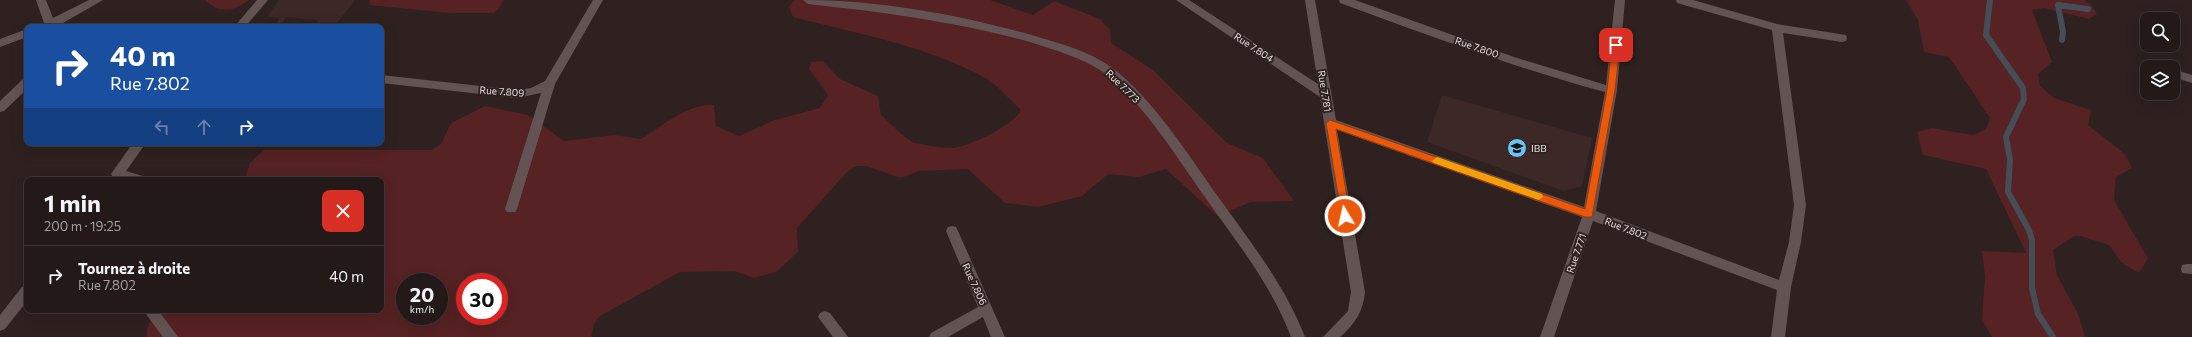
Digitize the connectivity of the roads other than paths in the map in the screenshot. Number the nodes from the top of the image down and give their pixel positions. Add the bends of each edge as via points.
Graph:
1 (41, 0) edge
2 (98, 0) edge
3 (264, 0) edge
4 (598, 0) edge
5 (808, 0) edge
6 (1181, 0) edge
7 (1310, 0) edge
8 (1344, 0) edge
9 (1620, 0) edge
10 (1681, 0) edge
11 (48, 24) edge
12 (53, 24) edge
13 (242, 24) edge
14 (1777, 28) junction
15 (24, 34) edge
16 (1842, 38) dead end
17 (0, 43) edge
18 (2180, 75) edge
19 (384, 79) edge
20 (2192, 79) edge
21 (549, 84) junction
22 (24, 85) edge
23 (1611, 90) junction
24 (1326, 95) junction
25 (0, 108) edge
26 (1330, 123) junction
27 (138, 146) edge
28 (115, 177) edge
29 (511, 209) dead end
30 (1589, 214) junction
31 (952, 231) dead end
32 (1784, 287) junction
33 (24, 295) edge
34 (986, 309) junction
35 (152, 313) edge
36 (825, 317) dead end
37 (0, 325) edge
38 (171, 337) edge
39 (841, 337) edge
40 (936, 337) edge
41 (998, 337) edge
42 (1298, 337) edge
43 (1330, 337) edge
44 (1547, 337) edge
45 (1778, 337) edge

1 - 11 street
2 - 12 street
3 - 13 street
4 - 21 street
5 - 42 street, Rue 7.773 via 881,8 992,29 1039,41 1102,66 1122,83 1161,126 1258,263 1291,317
6 - 24 street, Rue 7.804
7 - 24 street, Rue 7.781
8 - 23 street, Rue 7.800 via 1441,35
9 - 23 street, Rue 7.771
10 - 14 street
14 - 16 street
14 - 32 street via 1800,205 1795,242
15 - 17 street
18 - 20 street
19 - 21 street, Rue 7.809 via 517,94 533,92
21 - 29 street
22 - 25 street
23 - 30 street, Rue 7.771
24 - 26 street, Rue 7.781
26 - 30 street, Rue 7.802
26 - 43 street, Rue 7.781 via 1358,292 1357,308 1350,320
27 - 28 street
30 - 32 street, Rue 7.802
30 - 44 street, Rue 7.771
31 - 34 street, Rue 7.806
32 - 45 street
33 - 37 street
34 - 40 street
34 - 41 street, Rue 7.806
35 - 38 street
36 - 39 street

